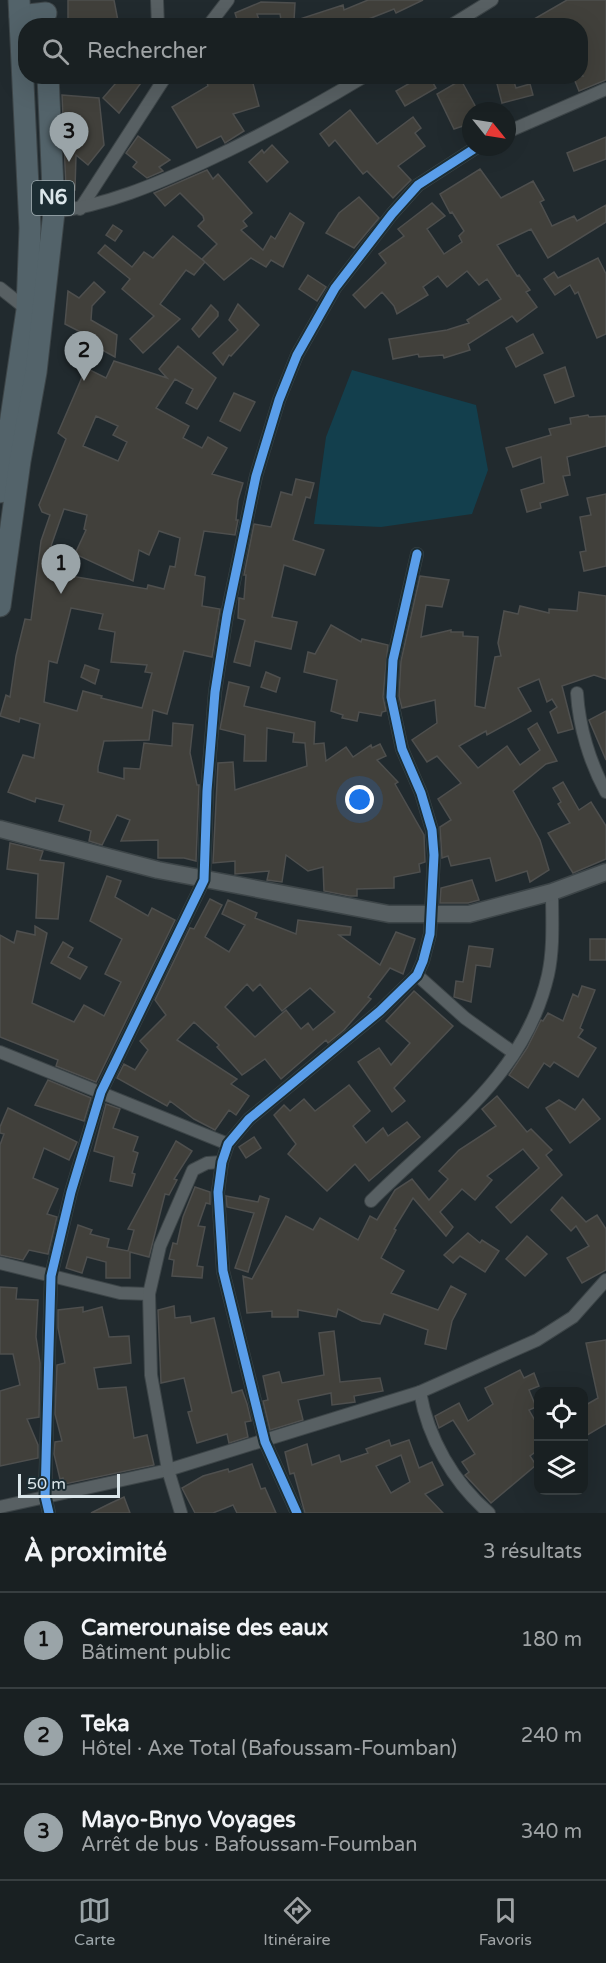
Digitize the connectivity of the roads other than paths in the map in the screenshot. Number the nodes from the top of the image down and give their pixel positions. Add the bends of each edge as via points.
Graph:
1 (157, 0) edge
2 (228, 0) edge
3 (492, 0) edge
4 (19, 8) edge
5 (46, 13) edge
6 (158, 18) edge
7 (214, 18) edge
8 (463, 18) edge
9 (23, 84) edge
10 (48, 84) edge
11 (159, 84) edge
12 (352, 84) edge
13 (606, 89) edge
14 (516, 128) edge
15 (463, 156) edge
16 (80, 209) junction
17 (54, 212) junction
18 (0, 288) edge
19 (35, 314) junction
20 (0, 492) edge
21 (417, 554) dead end
22 (0, 606) edge
23 (577, 693) dead end
24 (606, 792) edge
25 (0, 829) edge
26 (606, 872) edge
27 (204, 880) junction
28 (552, 892) junction
29 (430, 915) junction
30 (417, 975) junction
31 (0, 1052) edge
32 (514, 1053) junction
33 (101, 1092) junction
34 (228, 1144) junction
35 (222, 1162) junction
36 (371, 1201) dead end
37 (0, 1263) edge
38 (51, 1276) junction
39 (606, 1280) edge
40 (149, 1294) junction
41 (420, 1392) junction
42 (265, 1442) junction
43 (168, 1470) junction
44 (45, 1497) junction
45 (0, 1507) edge
46 (49, 1513) edge
47 (181, 1513) edge
48 (297, 1513) edge
49 (489, 1513) edge

1 - 6 street
2 - 7 street
3 - 8 street
4 - 5 highway
9 - 19 highway, N6
10 - 17 highway, N6
11 - 16 street
12 - 16 street via 311,109 142,190
13 - 14 street
15 - 27 street via 418,185 335,288 297,355 279,400 256,476 223,637 207,791
16 - 17 street
17 - 19 highway, N6
18 - 19 street
19 - 20 highway, N6
19 - 22 highway, N6
21 - 29 street via 393,660 391,697 402,748 432,830
23 - 24 street via 582,727
25 - 27 street
26 - 28 street
27 - 29 street via 389,914
27 - 33 street
28 - 29 street via 469,914
28 - 32 street via 548,973 541,999
29 - 30 street via 430,934
30 - 32 street
30 - 34 street via 380,1011 249,1119
31 - 33 street
32 - 36 street via 494,1084
33 - 34 street
33 - 38 street
34 - 35 street
35 - 40 street via 207,1163 193,1170 160,1246
35 - 42 street via 218,1192 223,1271
37 - 38 street
38 - 40 street via 120,1293
38 - 44 street
39 - 41 street via 573,1317 537,1340
40 - 43 street via 151,1375
41 - 42 street
41 - 49 street via 431,1431 453,1473
42 - 43 street
42 - 48 street
43 - 44 street
43 - 47 street
44 - 45 street
44 - 46 street

